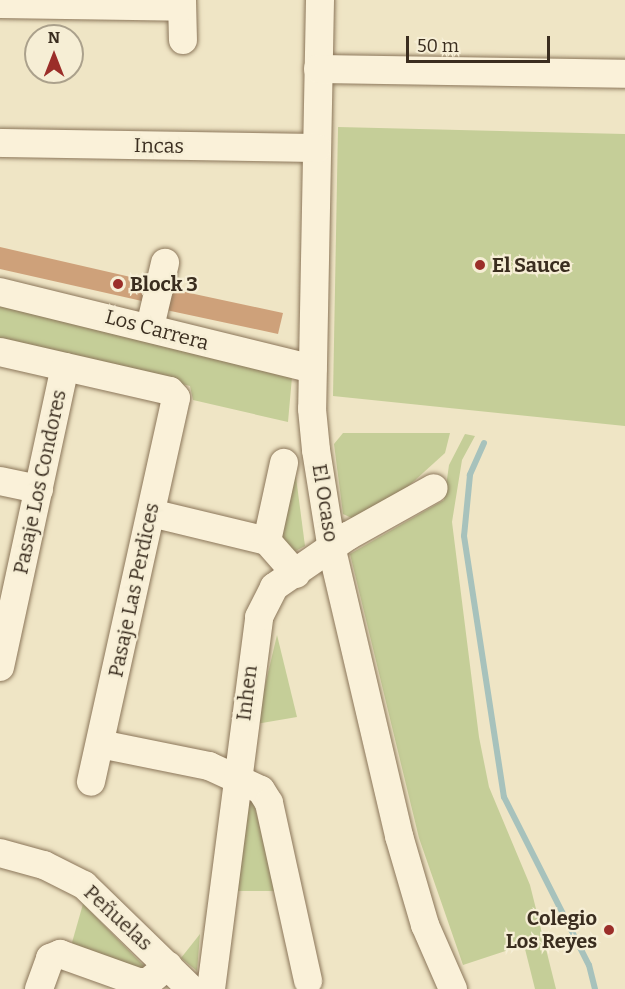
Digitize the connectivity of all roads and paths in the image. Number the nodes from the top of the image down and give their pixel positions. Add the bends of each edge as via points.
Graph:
1 (320, 0) edge
2 (84, 3) edge
3 (182, 3) edge
4 (0, 4) edge
5 (183, 40) dead end
6 (318, 69) junction
7 (625, 74) edge
8 (0, 143) edge
9 (317, 148) junction
10 (165, 263) dead end
11 (0, 292) edge
12 (150, 327) junction
13 (0, 352) edge
14 (65, 367) junction
15 (313, 369) junction
16 (284, 463) dead end
17 (0, 481) edge
18 (434, 488) dead end
19 (39, 489) junction
20 (151, 513) junction
21 (267, 541) junction
22 (332, 550) junction
23 (296, 574) junction
24 (0, 667) edge
25 (100, 744) junction
26 (238, 775) junction
27 (91, 782) dead end
28 (0, 853) edge
29 (168, 966) junction
30 (308, 981) dead end
31 (39, 989) edge
32 (191, 989) edge
33 (211, 989) edge
34 (453, 989) edge

1 - 6 street, El Ocaso
2 - 3 street
2 - 4 street
3 - 5 street
6 - 7 street
6 - 9 street, El Ocaso
8 - 9 street, Incas
9 - 15 street, El Ocaso
10 - 12 street
11 - 12 street, Los Carrera
12 - 15 street, Los Carrera
13 - 14 street
14 - 19 street, Pasaje Los Condores
14 - 20 street, Pasaje Las Perdices via 170,391 176,398
15 - 22 street, El Ocaso via 316,450
16 - 21 street
17 - 19 street
18 - 22 street, Inhen
19 - 24 street, Pasaje Los Condores
20 - 21 street
20 - 25 street, Pasaje Las Perdices
21 - 23 street
22 - 23 street, Inhen
22 - 34 street, El Ocaso via 399,836 425,925
23 - 26 street, Inhen via 274,587 259,618
25 - 26 street
25 - 27 street, Pasaje Las Perdices
26 - 30 street via 269,803
26 - 33 street, Inhen
28 - 29 street, Peñuelas via 44,865 84,885
29 - 31 street via 148,982 138,982 60,954 50,958
29 - 32 street, Peñuelas

